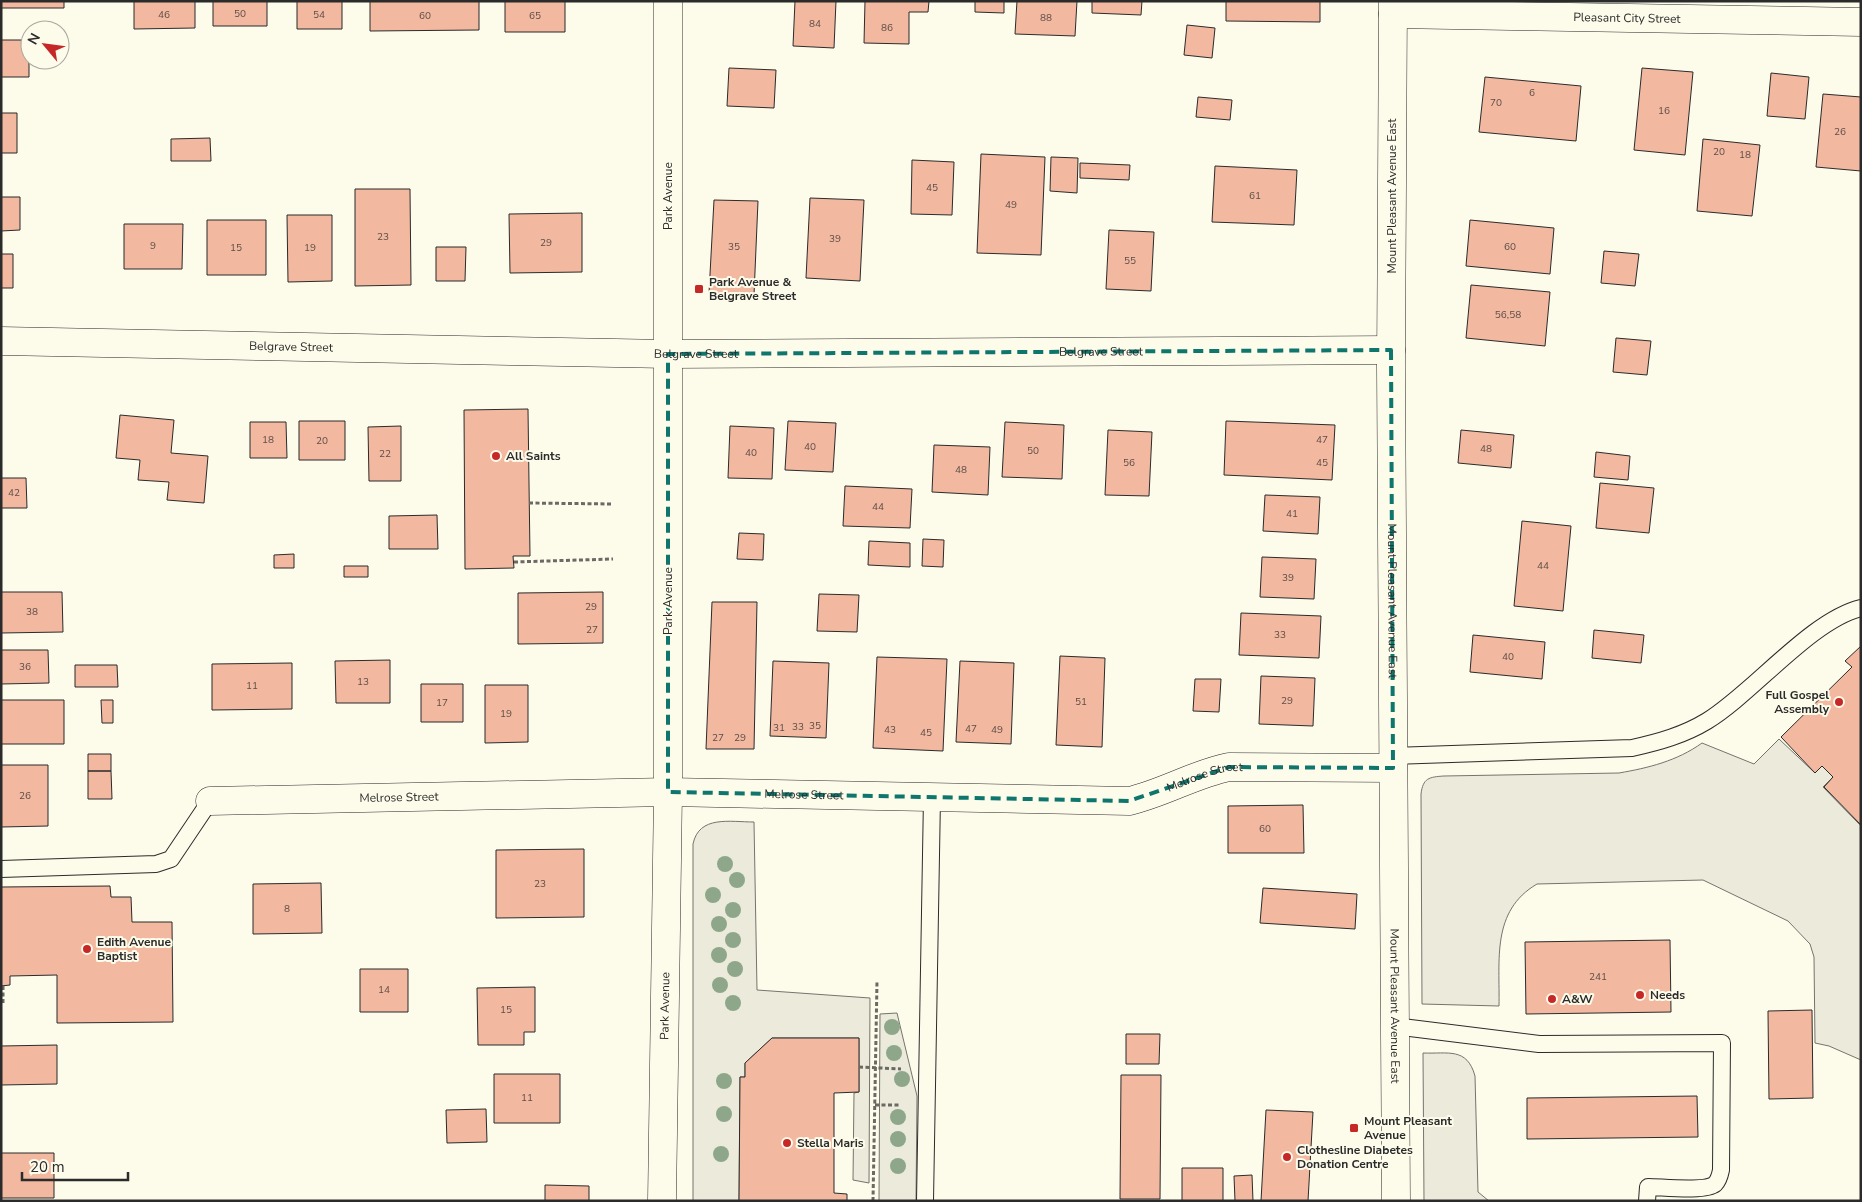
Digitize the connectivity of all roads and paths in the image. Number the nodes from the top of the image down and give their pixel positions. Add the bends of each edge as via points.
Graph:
1 (668, 1) edge
2 (1393, 7) edge
3 (1861, 22) edge
4 (1, 341) edge
5 (1391, 350) junction
6 (668, 354) junction
7 (529, 503) dead end
8 (613, 504) dead end
9 (613, 559) dead end
10 (514, 562) dead end
11 (1861, 608) edge
12 (1393, 762) junction
13 (668, 792) junction
14 (932, 797) junction
15 (210, 801) joint
16 (1, 869) edge
17 (877, 981) dead end
18 (3, 986) dead end
19 (3, 1003) dead end
20 (1394, 1026) junction
21 (859, 1067) dead end
22 (876, 1068) junction
23 (928, 1070) junction
24 (662, 1201) edge
25 (873, 1201) edge
26 (926, 1201) edge
27 (1396, 1201) edge
28 (1647, 1201) edge

1 - 6 street, Park Avenue
2 - 3 street, Pleasant City Street
2 - 5 street, Mount Pleasant Avenue East
4 - 6 street, Belgrave Street
5 - 6 street, Belgrave Street
5 - 12 street, Mount Pleasant Avenue East
6 - 13 street, Park Avenue
7 - 8 path
9 - 10 path
11 - 12 lane via 1826,626 1708,720 1670,739 1632,748
12 - 14 street, Melrose Street via 1229,767 1206,772 1152,796 1129,800
12 - 20 street, Mount Pleasant Avenue East
13 - 14 street, Melrose Street
13 - 15 street, Melrose Street
13 - 24 street, Park Avenue
14 - 23 lane
15 - 16 lane via 171,859 156,864
17 - 22 path
18 - 19 path
20 - 27 street, Mount Pleasant Avenue East
20 - 28 lane via 1539,1044 1722,1044 1719,1178 1705,1188 1648,1187
21 - 22 path
22 - 23 path
22 - 25 path
23 - 26 lane

